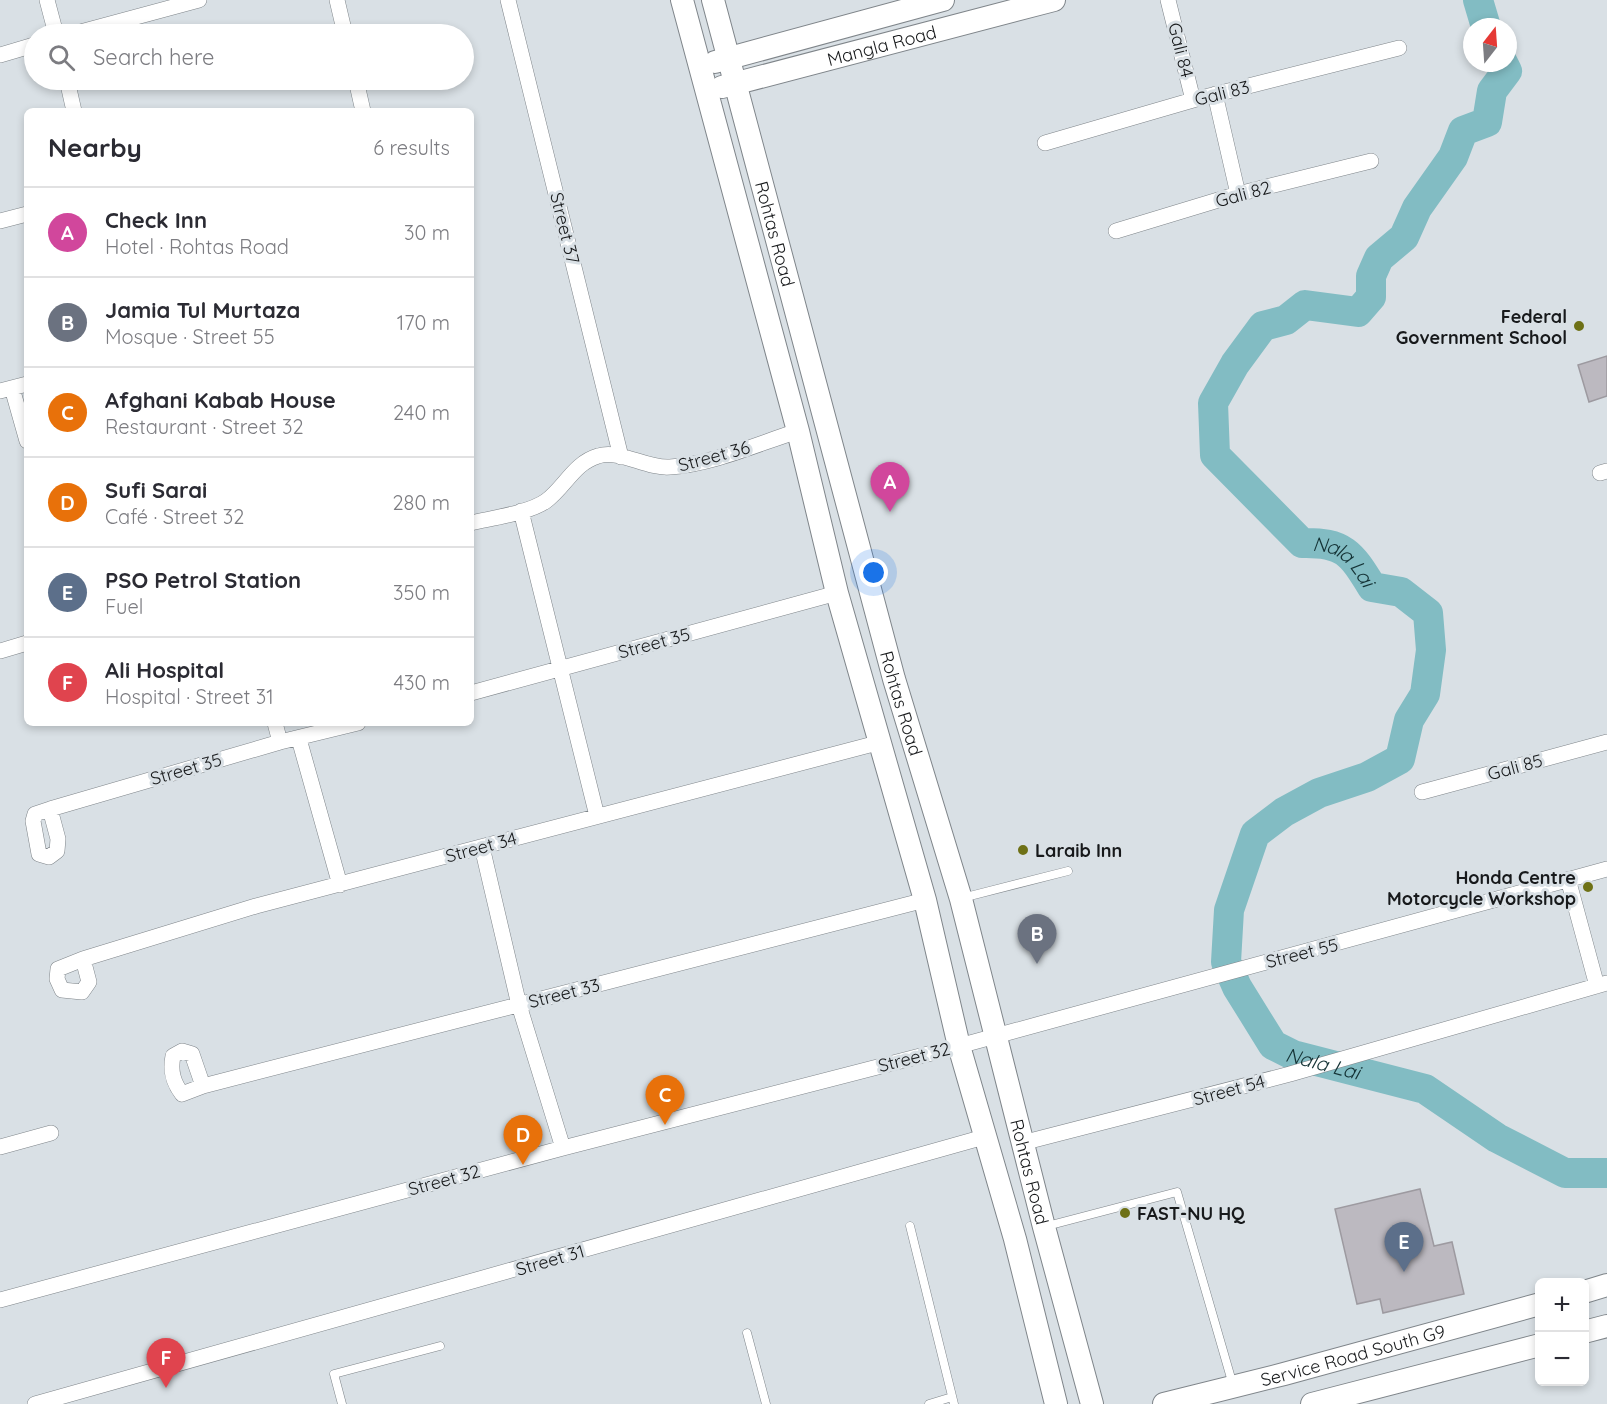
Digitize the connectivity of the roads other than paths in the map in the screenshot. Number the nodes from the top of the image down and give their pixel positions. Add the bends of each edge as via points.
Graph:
1 (47, 0) edge
2 (199, 0) edge
3 (338, 0) edge
4 (508, 0) edge
5 (682, 0) edge
6 (713, 0) edge
7 (943, 0) edge
8 (1054, 0) edge
9 (1168, 0) edge
10 (53, 24) edge
11 (110, 24) edge
12 (343, 24) edge
13 (24, 48) edge
14 (1399, 48) dead end
15 (0, 55) edge
16 (728, 58) junction
17 (702, 66) junction
18 (734, 82) junction
19 (69, 90) edge
20 (358, 90) edge
21 (709, 92) junction
22 (1215, 94) junction
23 (1193, 100) junction
24 (73, 108) edge
25 (362, 108) edge
26 (1045, 143) dead end
27 (1371, 161) dead end
28 (1238, 194) junction
29 (24, 215) edge
30 (0, 221) edge
31 (1116, 231) dead end
32 (13, 388) edge
33 (24, 430) edge
34 (798, 431) junction
35 (621, 457) junction
36 (521, 511) junction
37 (474, 522) edge
38 (837, 593) junction
39 (24, 644) edge
40 (0, 651) edge
41 (560, 669) junction
42 (474, 692) edge
43 (276, 726) edge
44 (347, 726) edge
45 (299, 739) junction
46 (280, 742) junction
47 (881, 742) junction
48 (1607, 742) edge
49 (1422, 792) dead end
50 (50, 809) dead end
51 (597, 816) junction
52 (482, 847) junction
53 (1607, 869) edge
54 (1068, 871) dead end
55 (1568, 879) junction
56 (340, 885) junction
57 (961, 899) junction
58 (925, 900) junction
59 (83, 959) dead end
60 (1602, 984) edge
61 (519, 1005) junction
62 (995, 1034) junction
63 (958, 1046) junction
64 (203, 1086) dead end
65 (51, 1133) dead end
66 (984, 1137) junction
67 (1022, 1143) junction
68 (0, 1147) edge
69 (563, 1148) junction
70 (910, 1226) dead end
71 (1045, 1231) junction
72 (1015, 1239) junction
73 (1607, 1285) edge
74 (1589, 1290) edge
75 (0, 1300) edge
76 (1535, 1305) edge
77 (1607, 1326) edge
78 (1589, 1331) edge
79 (747, 1333) dead end
80 (440, 1346) dead end
81 (1535, 1346) edge
82 (1234, 1387) junction
83 (953, 1401) edge
84 (35, 1404) edge
85 (342, 1404) edge
86 (766, 1404) edge
87 (929, 1404) edge
88 (1056, 1404) edge
89 (1092, 1404) edge
90 (1164, 1404) edge
91 (1312, 1404) edge

1 - 10 street
2 - 11 street
3 - 12 street
4 - 35 street, Street 37
5 - 17 main road, Rohtas Road
6 - 16 main road, Rohtas Road
7 - 16 main road, Mangla Road
8 - 18 main road, Mangla Road
9 - 23 street, Gali 84
13 - 15 street
14 - 22 street, Gali 83
16 - 17 main road, Mangla Road
16 - 18 main road, Rohtas Road
17 - 21 main road, Rohtas Road
18 - 21 main road, Mangla Road
18 - 57 main road, Rohtas Road via 894,679
19 - 24 street
20 - 25 street
21 - 34 main road, Rohtas Road
22 - 23 street, Gali 83
22 - 28 street, Gali 84
23 - 26 street, Gali 83
27 - 28 street, Gali 82
28 - 31 street, Gali 82
29 - 30 street
32 - 33 street
34 - 35 street, Street 36 via 697,463 668,468
34 - 38 main road, Rohtas Road
35 - 36 street, Street 36 via 599,455 591,459 568,476 546,501
36 - 37 street, Street 36
36 - 41 street
38 - 41 street, Street 35
38 - 47 main road, Rohtas Road
39 - 40 street
41 - 42 street, Street 35
41 - 51 street
43 - 46 street
44 - 45 street, Street 35
45 - 46 street, Street 35
45 - 56 street
46 - 50 street, Street 35
47 - 51 street, Street 34
47 - 58 main road, Rohtas Road
48 - 49 street, Gali 85
51 - 52 street, Street 34
52 - 56 street, Street 34
52 - 61 street
53 - 55 street, Street 55
54 - 57 lane
55 - 60 street
55 - 62 street, Street 55
56 - 59 street, Street 34 via 256,906
57 - 62 main road, Rohtas Road
58 - 61 street, Street 33
58 - 63 main road, Rohtas Road
60 - 67 street, Street 54 via 1290,1074
61 - 64 street, Street 33
61 - 69 street
62 - 63 street, Street 32
62 - 67 main road, Rohtas Road
63 - 66 main road, Rohtas Road
63 - 69 street, Street 32
65 - 68 street
66 - 72 main road, Rohtas Road
66 - 84 street, Street 31
67 - 71 main road, Rohtas Road
69 - 75 street, Street 32
70 - 83 lane
71 - 72 main road
71 - 82 lane via 1177,1192
71 - 89 main road, Rohtas Road
72 - 88 main road, Rohtas Road
73 - 74 main road
76 - 82 main road, Service Road South G9
77 - 78 main road
79 - 86 lane
80 - 85 lane via 334,1374
81 - 91 main road, Service Road South G9
82 - 90 main road, Service Road South G9
83 - 87 lane

